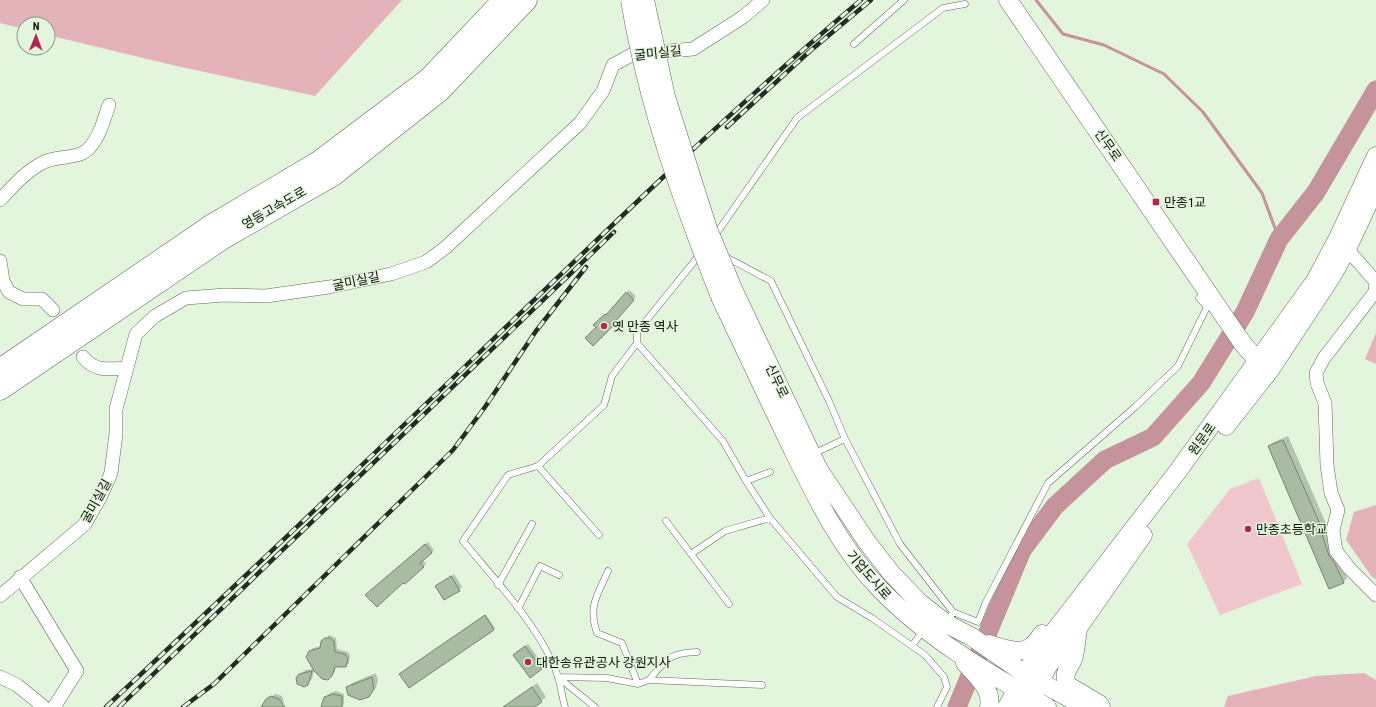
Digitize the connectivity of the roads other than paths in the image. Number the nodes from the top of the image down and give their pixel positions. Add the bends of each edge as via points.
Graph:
1 (504, 0) edge
2 (526, 0) edge
3 (630, 0) edge
4 (645, 0) edge
5 (763, 0) edge
6 (904, 0) edge
7 (1008, 0) edge
8 (965, 4) dead end
9 (854, 44) dead end
10 (109, 105) dead end
11 (1376, 156) edge
12 (1376, 187) edge
13 (0, 200) edge
14 (707, 245) junction
15 (1347, 249) junction
16 (0, 261) edge
17 (1376, 282) edge
18 (1208, 291) junction
19 (728, 295) junction
20 (53, 310) dead end
21 (637, 343) junction
22 (83, 357) dead end
23 (1264, 366) junction
24 (127, 368) junction
25 (0, 370) edge
26 (0, 389) edge
27 (845, 439) junction
28 (818, 451) dead end
29 (538, 466) junction
30 (770, 472) dead end
31 (813, 473) junction
32 (746, 481) junction
33 (770, 518) junction
34 (666, 521) dead end
35 (532, 524) dead end
36 (599, 535) dead end
37 (1124, 541) junction
38 (691, 554) junction
39 (608, 571) dead end
40 (559, 575) dead end
41 (20, 577) junction
42 (498, 585) junction
43 (1376, 595) edge
44 (0, 596) edge
45 (729, 604) dead end
46 (518, 609) junction
47 (950, 618) junction
48 (924, 628) junction
49 (1078, 628) junction
50 (972, 637) junction
51 (912, 646) junction
52 (696, 652) dead end
53 (957, 653) junction
54 (0, 677) edge
55 (558, 677) junction
56 (649, 680) junction
57 (638, 684) junction
58 (762, 685) dead end
59 (1022, 685) edge
60 (996, 705) edge
61 (44, 707) edge
62 (54, 707) edge
63 (565, 707) edge
64 (595, 707) edge
65 (937, 707) edge
66 (1047, 707) edge
67 (1086, 707) edge
68 (1101, 707) edge

1 - 25 highway, 영동고속도로 via 429,79 319,162 211,226
2 - 26 highway, 영동고속도로 via 439,91 333,175 223,238
3 - 19 main road, bridge via 654,109 691,224
4 - 19 main road, bridge via 666,98
5 - 24 street, 굴미실길 via 743,17 694,49 633,54 613,64 604,91 580,123 445,248 426,262 391,274 329,287 266,296 225,295 186,298 155,316 136,334
6 - 9 lane
7 - 18 main road, 신무로
8 - 14 lane via 943,8 798,118
10 - 13 street via 90,148 78,154 45,162 17,181
11 - 23 main road, 원문로 via 1338,238
12 - 15 main road, 원문로
14 - 21 lane via 637,332
14 - 27 lane via 771,281 829,400
15 - 17 street
15 - 23 main road, 원문로 via 1332,276
16 - 20 street via 3,281 9,292 23,299 42,300
17 - 43 street via 1375,292 1324,358 1316,373 1325,403 1327,465 1331,492 1338,510 1333,530 1336,551 1348,568
18 - 23 main road, 신무로 via 1243,344
18 - 47 lane via 1199,298 1208,307 1178,366 1130,412 1048,483 978,622
19 - 31 main road, 신무로
21 - 29 lane via 612,376 604,405
21 - 32 lane via 723,441
22 - 24 street via 89,364 101,369
23 - 37 main road, 원문로
23 - 49 main road, 원문로
24 - 41 street, 굴미실길 via 116,409 111,473 101,496 85,524
27 - 28 lane
27 - 47 lane via 900,544
29 - 36 lane
29 - 42 lane via 508,475 463,541
30 - 32 lane
31 - 47 main road, 기업도시로 via 892,574 920,603
31 - 48 main road, 기업도시로 via 831,525 863,570 899,607
32 - 33 lane
33 - 38 lane via 725,531
33 - 51 lane via 837,597
34 - 38 lane
35 - 42 lane
37 - 50 main road via 1110,548 1032,647 1026,650 1004,649
37 - 59 main road, 원문로 via 1036,655
38 - 45 lane
39 - 57 lane via 594,603 592,619 597,633 622,643
40 - 46 lane via 540,566
41 - 44 street, 굴미실길
41 - 62 street via 77,671
42 - 46 lane
46 - 55 lane via 546,650
47 - 50 main road, 기업도시로
48 - 51 lane
48 - 53 main road, 기업도시로
49 - 59 main road, 원문로 via 1048,666
49 - 68 main road via 1073,658 1064,678 1067,685
50 - 59 main road
51 - 65 lane via 925,655 944,677 947,688
52 - 56 lane via 680,652 668,658
53 - 59 main road
53 - 60 main road
54 - 61 street via 17,685
55 - 57 lane via 607,678
55 - 63 lane
55 - 64 lane
56 - 57 lane
56 - 58 lane
59 - 60 main road, 원문로
59 - 66 main road
59 - 67 main road

